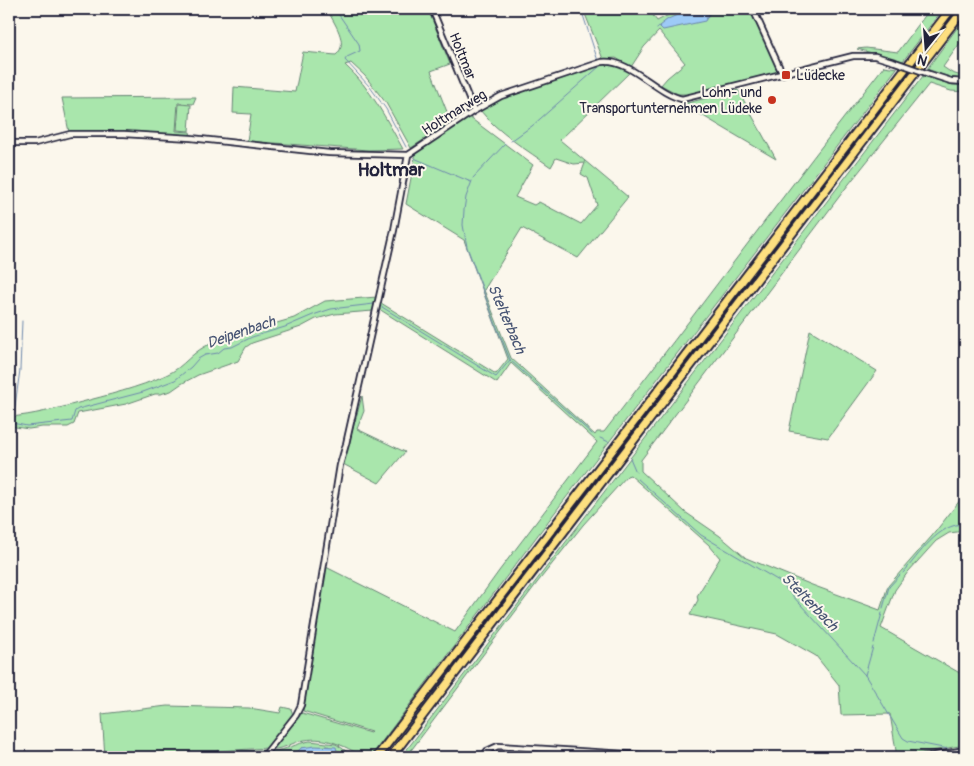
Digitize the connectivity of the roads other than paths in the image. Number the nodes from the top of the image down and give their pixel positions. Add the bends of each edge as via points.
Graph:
1 (432, 9) edge
2 (752, 9) edge
3 (951, 9) edge
4 (964, 9) edge
5 (782, 73) junction
6 (965, 82) edge
7 (474, 110) junction
8 (9, 143) edge
9 (408, 155) junction
10 (965, 750) edge
11 (263, 757) edge
12 (377, 757) edge
13 (391, 757) edge
14 (483, 757) edge
15 (674, 757) edge
16 (925, 757) edge

1 - 7 street, Holtmar
2 - 5 street
3 - 12 highway
4 - 13 highway
5 - 6 street, Holtmarweg, bridge via 853,56 875,56 951,81
5 - 7 street, Holtmarweg via 682,98 671,95 620,64 602,62 501,96
7 - 9 street, Holtmarweg
8 - 9 street via 35,143 70,134 124,134 329,153
9 - 11 street via 340,465 301,705
10 - 16 street
14 - 15 street via 498,746

